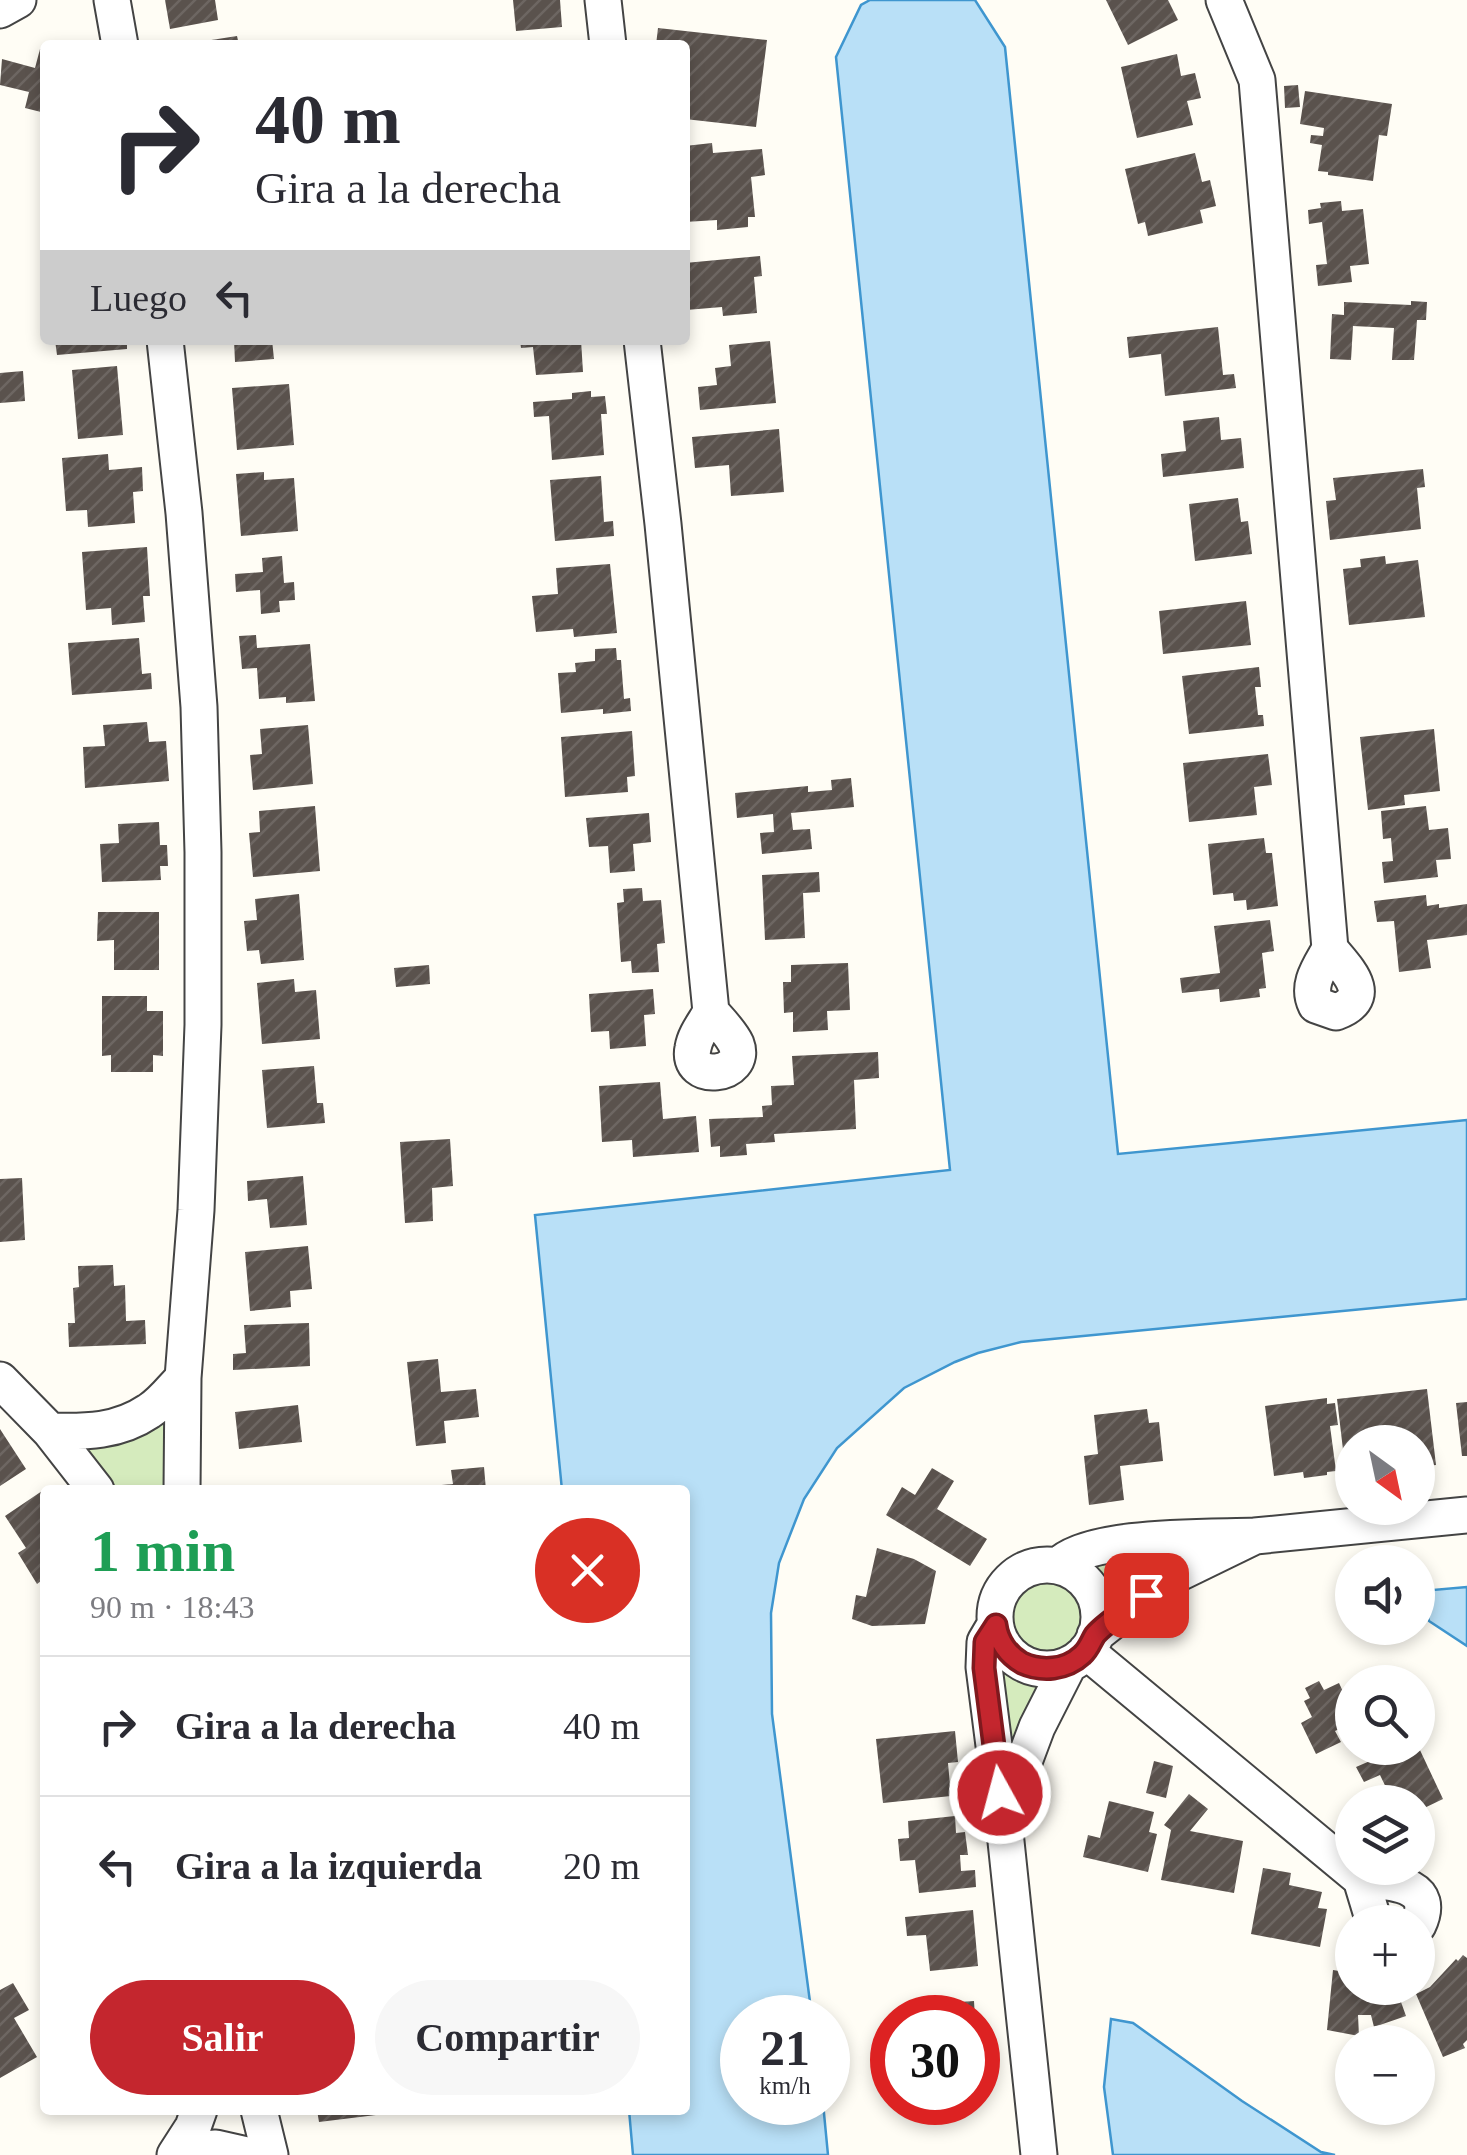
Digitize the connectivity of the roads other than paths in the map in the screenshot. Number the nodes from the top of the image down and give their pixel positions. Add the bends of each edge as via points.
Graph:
1 (18, 0) edge
2 (112, 0) edge
3 (603, 0) edge
4 (1224, 0) edge
5 (0, 10) edge
6 (119, 40) edge
7 (607, 40) edge
8 (167, 345) edge
9 (643, 345) edge
10 (1330, 949) dead end
11 (711, 1012) dead end
12 (183, 1378) junction
13 (0, 1380) edge
14 (50, 1431) junction
15 (92, 1485) edge
16 (182, 1485) edge
17 (1467, 1515) edge
18 (1255, 1536) junction
19 (1058, 1566) junction
20 (996, 1625) junction
21 (1083, 1650) junction
22 (1005, 1832) junction
23 (1335, 1858) edge
24 (1401, 1885) edge
25 (1422, 1905) edge
26 (198, 2115) edge
27 (260, 2115) edge
28 (176, 2154) edge
29 (246, 2155) edge
30 (270, 2155) edge
31 (1040, 2155) edge

1 - 5 street
2 - 6 street
3 - 7 street
4 - 10 street via 1257,80
8 - 12 street via 194,648 203,852 201,1081
9 - 11 street
12 - 14 street via 152,1410 122,1425
12 - 16 street
13 - 14 street
14 - 15 street
17 - 18 street
18 - 19 street via 1128,1542 1084,1550
18 - 21 street via 1177,1574
19 - 20 street via 1036,1565 1007,1582
19 - 21 street via 1083,1578 1098,1608 1099,1625
20 - 21 street via 1005,1648 1034,1668 1052,1669
20 - 22 street via 985,1642 984,1668
21 - 22 street via 1037,1727
21 - 23 street
22 - 31 street
24 - 25 street via 1414,1890
26 - 28 street
27 - 30 street
28 - 29 street via 216,2148

